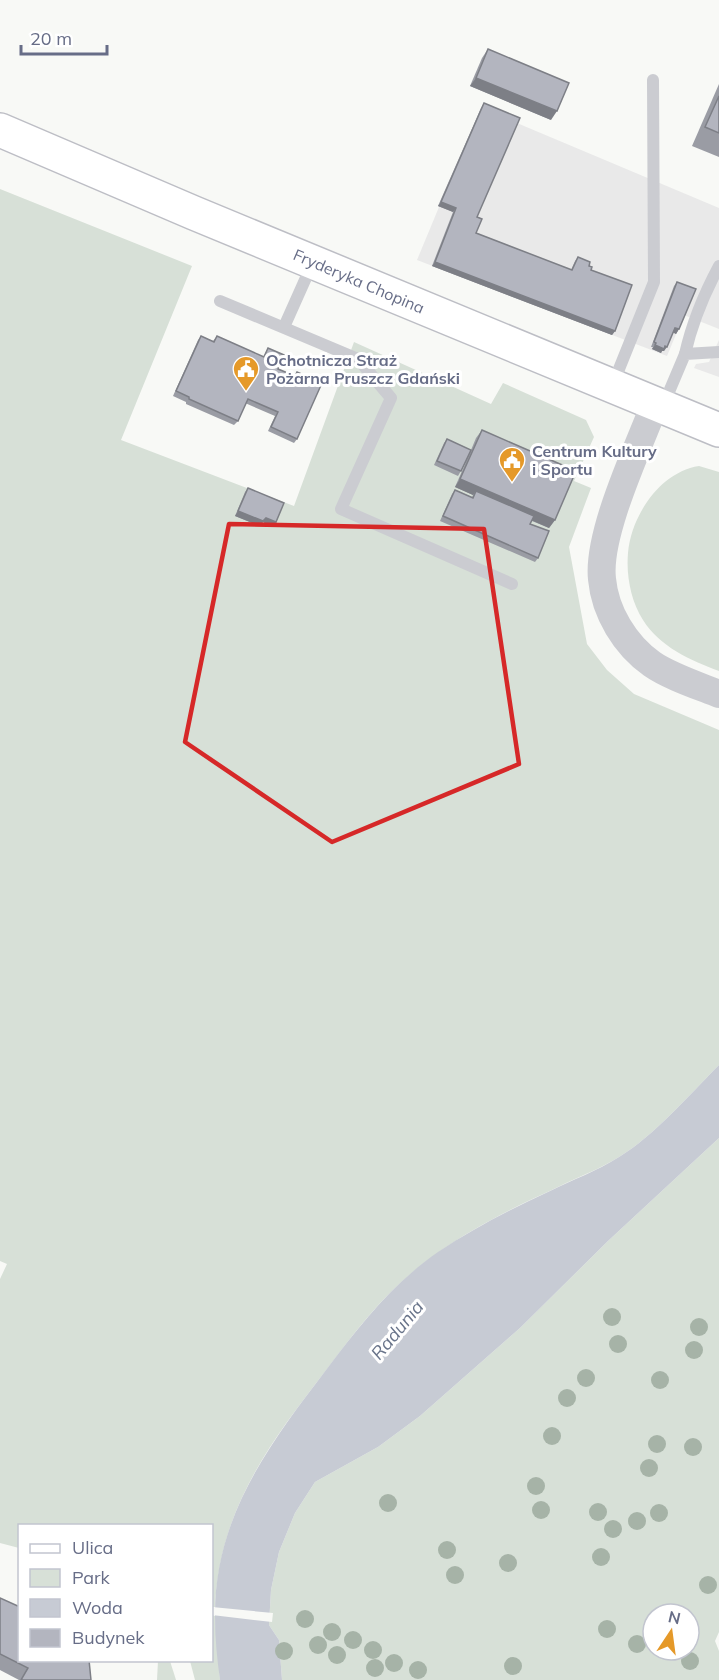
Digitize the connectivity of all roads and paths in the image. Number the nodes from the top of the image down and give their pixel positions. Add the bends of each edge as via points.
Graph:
1 (653, 80) dead end
2 (0, 130) edge
3 (313, 262) junction
4 (719, 266) edge
5 (220, 301) dead end
6 (284, 327) junction
7 (719, 352) edge
8 (684, 354) junction
9 (612, 385) junction
10 (659, 405) junction
11 (719, 430) edge
12 (512, 584) dead end
13 (719, 694) edge

1 - 9 lane via 654,282
2 - 3 main road, Fryderyka Chopina
3 - 6 lane
3 - 9 main road, Fryderyka Chopina
4 - 8 lane via 705,292
5 - 6 lane
6 - 12 lane via 358,359 391,398 342,509
7 - 8 lane
8 - 10 lane
9 - 10 main road, Fryderyka Chopina
10 - 11 main road, Fryderyka Chopina
10 - 13 street via 611,519 602,578 607,602 634,649 653,665

